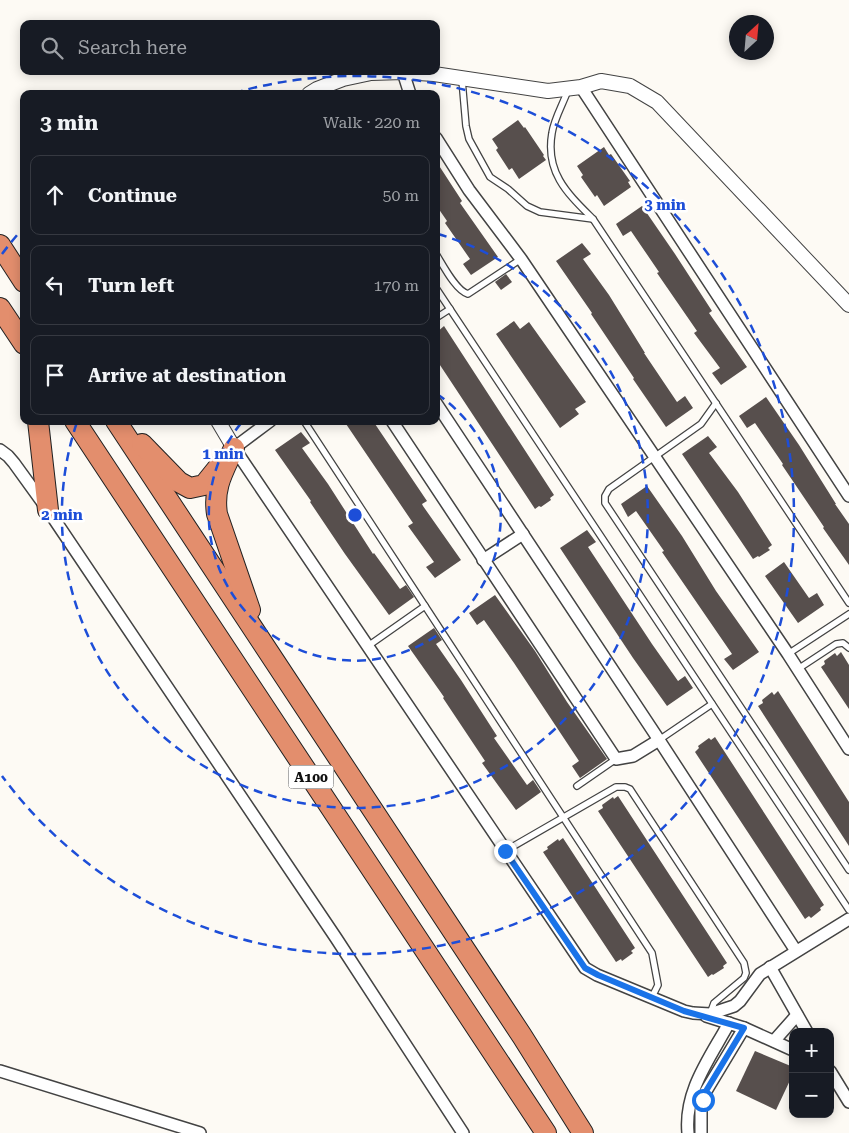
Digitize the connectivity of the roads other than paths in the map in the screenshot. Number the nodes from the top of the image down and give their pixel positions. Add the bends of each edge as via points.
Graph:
1 (363, 75) edge
2 (404, 75) edge
3 (440, 75) edge
4 (462, 78) junction
5 (575, 88) junction
6 (315, 90) edge
7 (409, 90) edge
8 (440, 144) edge
9 (593, 219) junction
10 (0, 245) edge
11 (521, 258) junction
12 (440, 260) edge
13 (20, 276) edge
14 (440, 294) edge
15 (849, 305) edge
16 (0, 308) edge
17 (450, 310) junction
18 (440, 316) edge
19 (20, 338) edge
20 (716, 403) junction
21 (440, 409) edge
22 (38, 425) edge
23 (79, 425) edge
24 (121, 425) edge
25 (122, 425) edge
26 (220, 425) edge
27 (265, 425) edge
28 (307, 425) edge
29 (395, 425) edge
30 (234, 448) junction
31 (0, 450) edge
32 (654, 456) junction
33 (849, 496) edge
34 (48, 510) junction
35 (523, 534) junction
36 (483, 560) junction
37 (849, 603) edge
38 (425, 606) junction
39 (849, 614) edge
40 (260, 640) junction
41 (368, 646) junction
42 (849, 648) edge
43 (788, 654) junction
44 (798, 670) junction
45 (712, 704) junction
46 (659, 740) junction
47 (849, 749) edge
48 (616, 760) junction
49 (577, 786) dead end
50 (564, 817) junction
51 (505, 851) junction
52 (849, 870) edge
53 (849, 910) edge
54 (849, 919) edge
55 (796, 951) junction
56 (770, 967) junction
57 (652, 997) junction
58 (706, 1014) junction
59 (797, 1015) junction
60 (729, 1023) junction
61 (744, 1028) junction
62 (805, 1028) edge
63 (774, 1040) junction
64 (789, 1048) edge
65 (0, 1071) edge
66 (834, 1080) edge
67 (849, 1102) edge
68 (200, 1133) edge
69 (463, 1133) edge
70 (546, 1133) edge
71 (583, 1133) edge
72 (688, 1133) edge
73 (701, 1133) edge

1 - 6 street
2 - 7 street
3 - 4 street
4 - 5 street via 548,91
4 - 9 lane via 469,139 490,177 527,206 540,212
5 - 9 lane via 552,133 551,155 556,177
5 - 15 street via 601,81 630,86 656,102
5 - 33 street
8 - 11 street via 469,190
9 - 20 lane
10 - 13 highway
11 - 12 lane via 468,294 457,286
11 - 32 street
14 - 17 lane
16 - 19 highway
17 - 18 lane
17 - 45 lane
20 - 32 lane via 701,424
20 - 37 lane
21 - 35 street
22 - 34 highway
23 - 70 highway, A100
24 - 40 highway, A100
25 - 30 highway via 179,482 190,488 204,485
26 - 30 street
27 - 30 street
28 - 38 lane
29 - 36 street
30 - 40 highway via 219,481 215,500
30 - 41 street
31 - 34 street
32 - 43 street
32 - 52 lane via 609,488 605,503
34 - 69 street
35 - 36 street
35 - 46 street
36 - 48 street
38 - 41 lane
38 - 50 lane
39 - 43 lane
40 - 71 highway, A100
41 - 51 street
42 - 44 lane via 842,643 836,644
43 - 44 street
44 - 47 street
45 - 46 lane
45 - 53 lane
46 - 48 street via 633,756
46 - 55 street
48 - 49 lane
50 - 51 lane
50 - 57 lane via 652,953 658,986
50 - 58 lane via 616,787 626,787 634,792 744,963 744,978
51 - 57 street via 585,968
54 - 55 street
55 - 56 street
56 - 58 street via 760,974 734,1006
56 - 59 street
57 - 58 street via 684,1011
58 - 60 street
59 - 62 street
59 - 63 street
60 - 61 street
60 - 72 street via 694,1086 688,1110
61 - 63 street
61 - 73 street via 706,1091 701,1108
63 - 64 street
65 - 68 street
66 - 67 street

